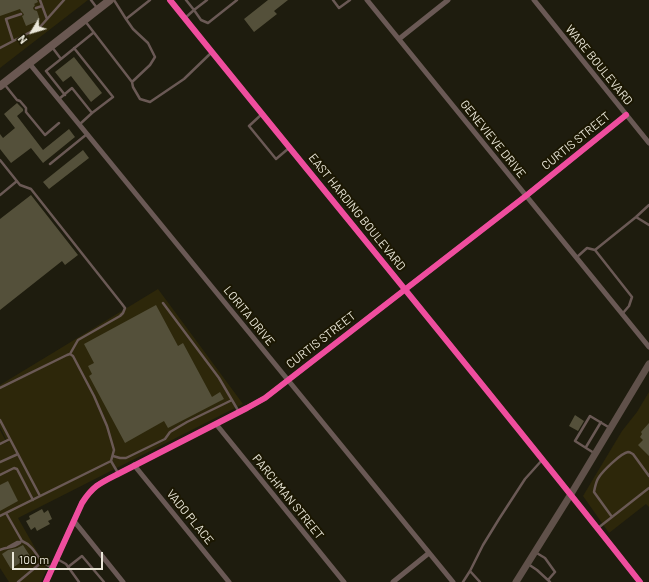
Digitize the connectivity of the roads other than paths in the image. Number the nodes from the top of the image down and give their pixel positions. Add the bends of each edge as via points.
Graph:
1 (40, 0) edge
2 (64, 0) edge
3 (91, 0) edge
4 (110, 0) edge
5 (114, 0) edge
6 (150, 0) edge
7 (170, 0) edge
8 (186, 0) edge
9 (207, 0) edge
10 (237, 0) edge
11 (333, 0) edge
12 (350, 0) edge
13 (367, 0) edge
14 (448, 0) edge
15 (534, 0) edge
16 (42, 6) junction
17 (36, 8) dead end
18 (98, 9) junction
19 (194, 10) junction
20 (22, 14) dead end
21 (185, 18) junction
22 (126, 19) junction
23 (47, 20) junction
24 (84, 20) junction
25 (93, 33) junction
26 (399, 39) junction
27 (13, 41) junction
28 (51, 46) junction
29 (0, 48) edge
30 (74, 48) junction
31 (213, 52) junction
32 (61, 58) junction
33 (29, 63) junction
34 (132, 82) junction
35 (2, 84) edge
36 (65, 95) junction
37 (59, 99) junction
38 (92, 113) junction
39 (263, 113) junction
40 (626, 114) junction
41 (59, 123) dead end
42 (79, 124) junction
43 (88, 134) junction
44 (649, 142) edge
45 (290, 147) junction
46 (0, 160) edge
47 (50, 164) dead end
48 (17, 181) junction
49 (0, 195) edge
50 (526, 195) junction
51 (649, 205) edge
52 (636, 217) junction
53 (649, 225) edge
54 (595, 250) junction
55 (577, 257) junction
56 (406, 289) junction
57 (163, 303) dead end
58 (622, 314) junction
59 (649, 347) edge
60 (70, 354) junction
61 (649, 365) edge
62 (288, 380) junction
63 (0, 388) edge
64 (232, 400) junction
65 (239, 412) junction
66 (0, 420) edge
67 (601, 422) junction
68 (216, 424) junction
69 (611, 428) junction
70 (10, 439) junction
71 (0, 444) edge
72 (586, 448) junction
73 (18, 454) junction
74 (595, 454) junction
75 (113, 456) junction
76 (543, 459) junction
77 (111, 461) junction
78 (0, 462) edge
79 (134, 465) junction
80 (118, 474) junction
81 (0, 475) edge
82 (649, 476) edge
83 (649, 488) edge
84 (571, 494) junction
85 (40, 496) junction
86 (33, 500) junction
87 (6, 513) junction
88 (0, 516) edge
89 (612, 517) junction
90 (74, 520) junction
91 (598, 528) junction
92 (21, 542) junction
93 (0, 550) edge
94 (535, 552) junction
95 (429, 553) junction
96 (57, 559) junction
97 (42, 562) junction
98 (527, 564) junction
99 (69, 567) junction
100 (52, 568) junction
101 (470, 571) junction
102 (549, 581) edge
103 (18, 582) edge
104 (46, 582) edge
105 (79, 582) edge
106 (104, 582) edge
107 (124, 582) edge
108 (229, 582) edge
109 (344, 582) edge
110 (393, 582) edge
111 (453, 582) edge
112 (463, 582) edge
113 (480, 582) edge
114 (516, 582) edge
115 (640, 582) edge

1 - 16 lane
2 - 23 lane
3 - 18 lane
4 - 18 main road
5 - 22 lane
6 - 22 lane
7 - 21 street, EAST HARDING BOULEVARD
8 - 19 lane
9 - 19 lane
10 - 19 lane via 208,23
11 - 12 lane via 339,8
13 - 26 street, GENEVIEVE DRIVE
14 - 26 street
15 - 40 street, WARE BOULEVARD
16 - 17 lane
16 - 23 lane
18 - 24 main road
19 - 21 lane
20 - 27 lane via 6,19
21 - 31 street, EAST HARDING BOULEVARD
22 - 34 lane via 148,43 155,57 150,66
23 - 27 lane via 40,27
24 - 25 lane
24 - 28 main road
25 - 30 lane
25 - 34 lane
26 - 50 street, GENEVIEVE DRIVE
27 - 29 lane
28 - 32 lane
28 - 33 main road
30 - 32 lane
30 - 38 lane via 113,97
31 - 34 lane via 184,79 150,102 140,99
31 - 39 street, EAST HARDING BOULEVARD
32 - 36 lane via 46,71
33 - 35 main road
33 - 37 street, LORITA DRIVE
35 - 41 lane via 17,102 20,100 26,108 24,111 45,135
36 - 37 lane
36 - 38 lane via 72,88
37 - 42 street, LORITA DRIVE
38 - 42 lane
39 - 45 street, EAST HARDING BOULEVARD
39 - 45 lane via 249,126 276,159
40 - 44 street, WARE BOULEVARD
40 - 50 street, CURTIS STREET
42 - 43 street, LORITA DRIVE
43 - 47 lane
43 - 62 street, LORITA DRIVE
45 - 56 street, EAST HARDING BOULEVARD
46 - 48 lane
48 - 49 lane
48 - 60 lane via 20,185 31,188 125,308 120,316 78,340
50 - 55 street, GENEVIEVE DRIVE
50 - 56 street, CURTIS STREET
51 - 52 lane
52 - 53 lane
52 - 54 lane
54 - 55 lane via 587,248
54 - 58 lane via 632,297
55 - 58 street, GENEVIEVE DRIVE
56 - 62 street, CURTIS STREET
56 - 76 street, EAST HARDING BOULEVARD
57 - 64 lane via 219,378
58 - 59 street, GENEVIEVE DRIVE
60 - 63 lane
60 - 75 lane via 101,411 113,442
61 - 69 main road
62 - 65 street, CURTIS STREET via 265,398
62 - 95 street, LORITA DRIVE
64 - 65 lane
64 - 75 lane via 187,422 170,432 164,439 126,458
65 - 68 street, CURTIS STREET
66 - 70 lane
67 - 69 lane
67 - 72 lane
67 - 72 lane via 590,416 575,441
68 - 79 street, CURTIS STREET
68 - 109 street, PARCHMAN STREET
69 - 74 main road
70 - 71 lane
70 - 73 lane
72 - 74 lane
73 - 78 lane
73 - 85 lane
74 - 84 main road
75 - 77 lane
76 - 84 street, EAST HARDING BOULEVARD
76 - 101 lane via 517,490
77 - 80 lane
77 - 85 lane
79 - 80 street, CURTIS STREET
79 - 108 street, VADO PLACE
80 - 90 street, CURTIS STREET via 89,492
81 - 86 lane via 17,469
82 - 89 lane via 630,452 605,468 598,478 594,492
83 - 89 lane
84 - 91 street, EAST HARDING BOULEVARD
84 - 94 main road
85 - 86 lane
86 - 87 lane
87 - 88 lane
87 - 92 lane
89 - 91 lane
90 - 96 street, CURTIS STREET
90 - 107 street
91 - 115 street, EAST HARDING BOULEVARD
92 - 93 lane
92 - 97 lane via 28,543
94 - 98 main road
94 - 102 lane via 545,558 555,572
95 - 110 street
95 - 111 street, LORITA DRIVE
96 - 99 lane
96 - 100 street, CURTIS STREET
97 - 100 lane
97 - 103 lane
98 - 102 lane
98 - 114 main road
99 - 105 lane
99 - 106 lane via 82,556
100 - 104 street, CURTIS STREET
101 - 112 lane
101 - 113 lane

